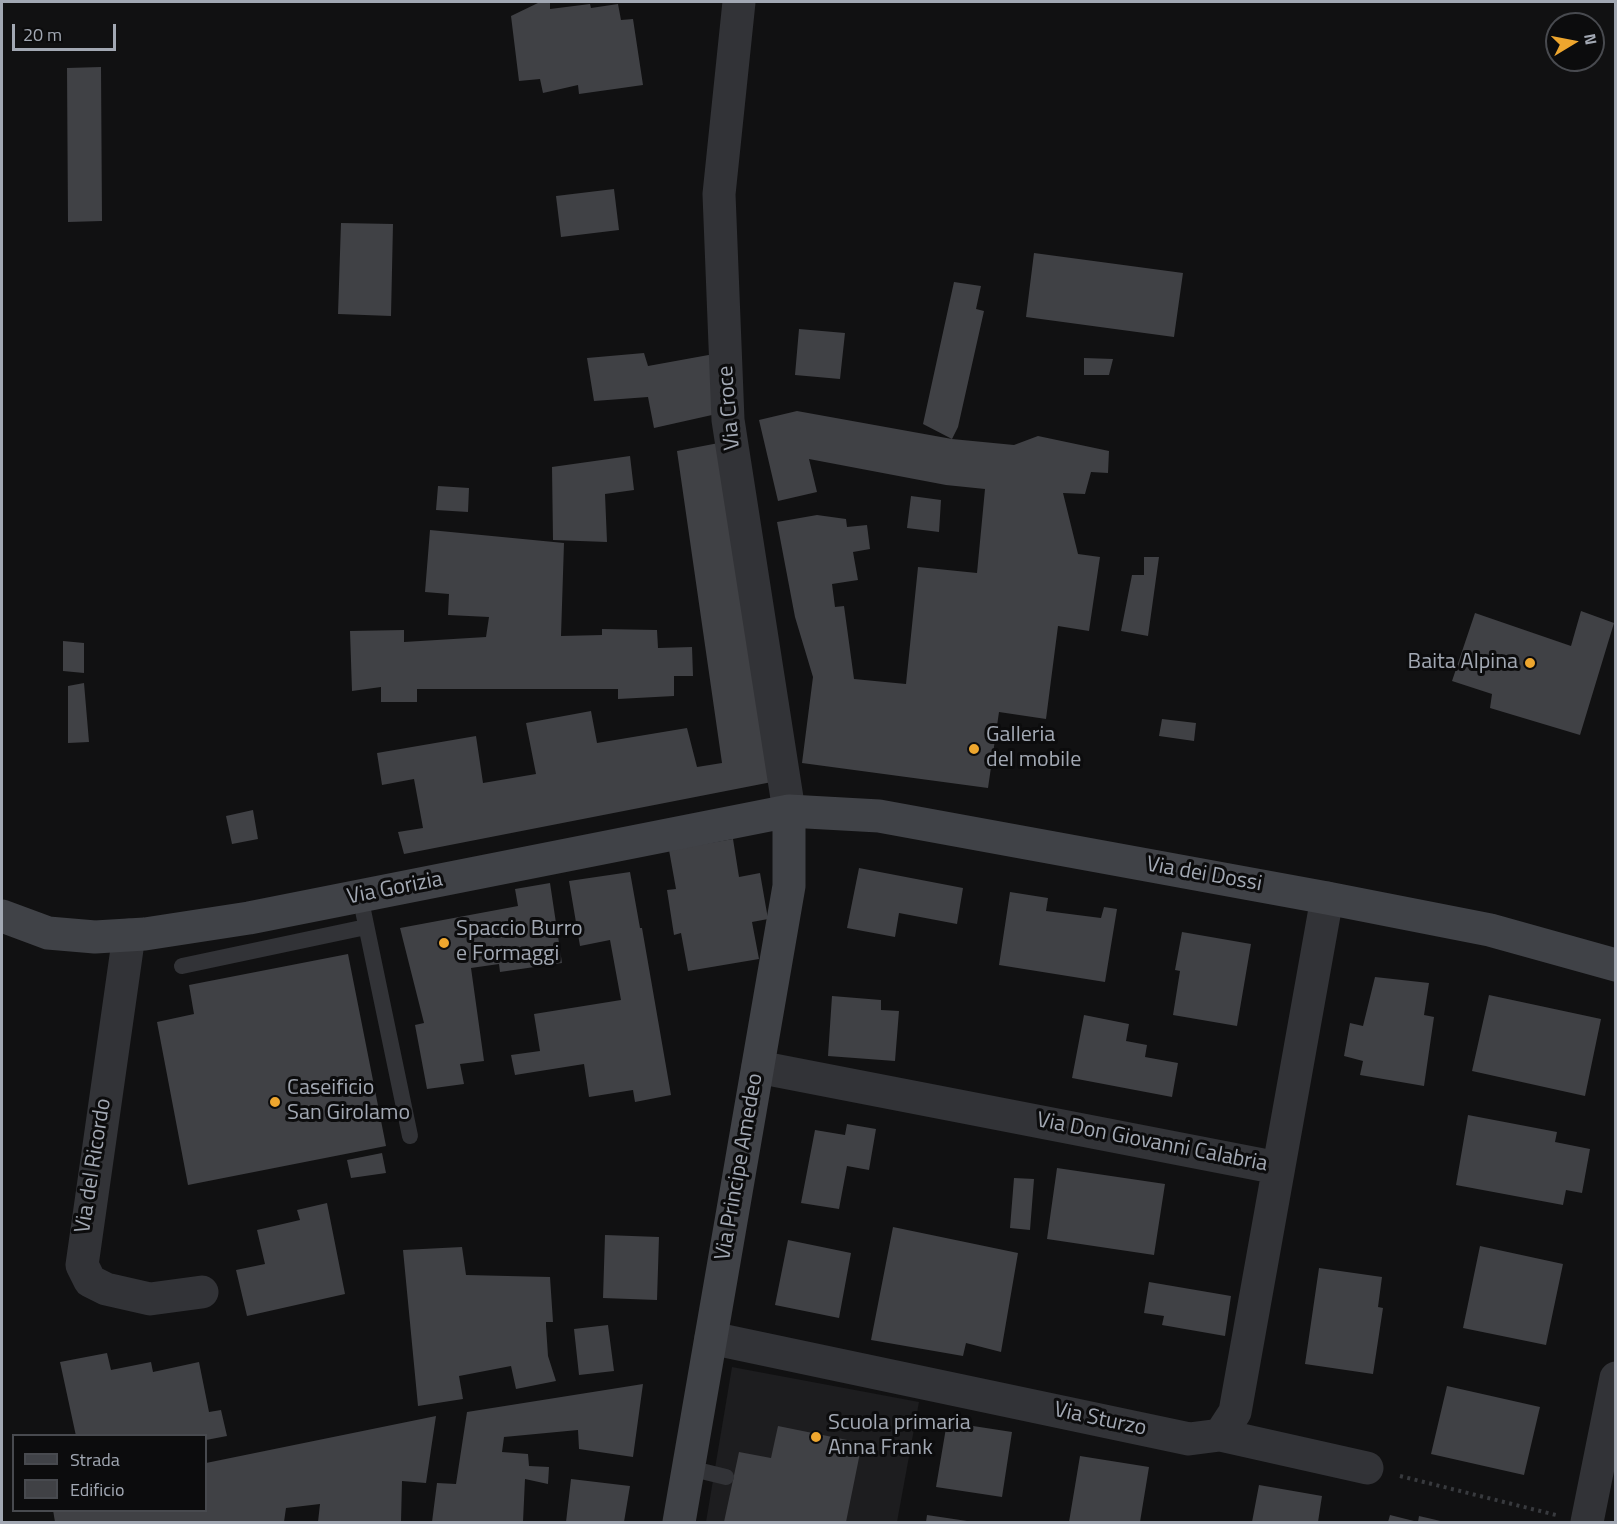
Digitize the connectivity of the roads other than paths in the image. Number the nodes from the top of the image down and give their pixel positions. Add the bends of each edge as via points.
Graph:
1 (739, 2) edge
2 (789, 811) junction
3 (1327, 898) junction
4 (363, 911) junction
5 (2, 916) edge
6 (129, 935) junction
7 (1616, 965) edge
8 (182, 966) dead end
9 (758, 1066) junction
10 (410, 1136) dead end
11 (1278, 1168) junction
12 (201, 1292) dead end
13 (711, 1338) junction
14 (1616, 1378) edge
15 (1220, 1435) junction
16 (689, 1468) junction
17 (1367, 1468) road end
18 (726, 1477) dead end
19 (1574, 1520) edge
20 (679, 1522) edge

1 - 2 street, Via Croce via 719,194 728,420
2 - 3 street, Via dei Dossi via 879,816
2 - 4 street, Via Gorizia
2 - 9 street, Via Principe Amedeo via 789,886
3 - 7 street, Via dei Dossi via 1490,930
3 - 11 street, Via Don Giovanni Calabria
4 - 6 street, Via Gorizia via 249,918
4 - 8 lane
4 - 10 lane
5 - 6 street, Via Gorizia via 48,933
6 - 12 street, Via del Ricordo via 82,1265 90,1281 106,1289 150,1299
9 - 11 street, Via Don Giovanni Calabria
9 - 13 street, Via Principe Amedeo
11 - 15 street via 1235,1412
13 - 15 street, Via Sturzo via 1189,1439
13 - 16 street, Via Principe Amedeo
14 - 19 street
15 - 17 street
16 - 18 lane
16 - 20 street, Via Principe Amedeo

